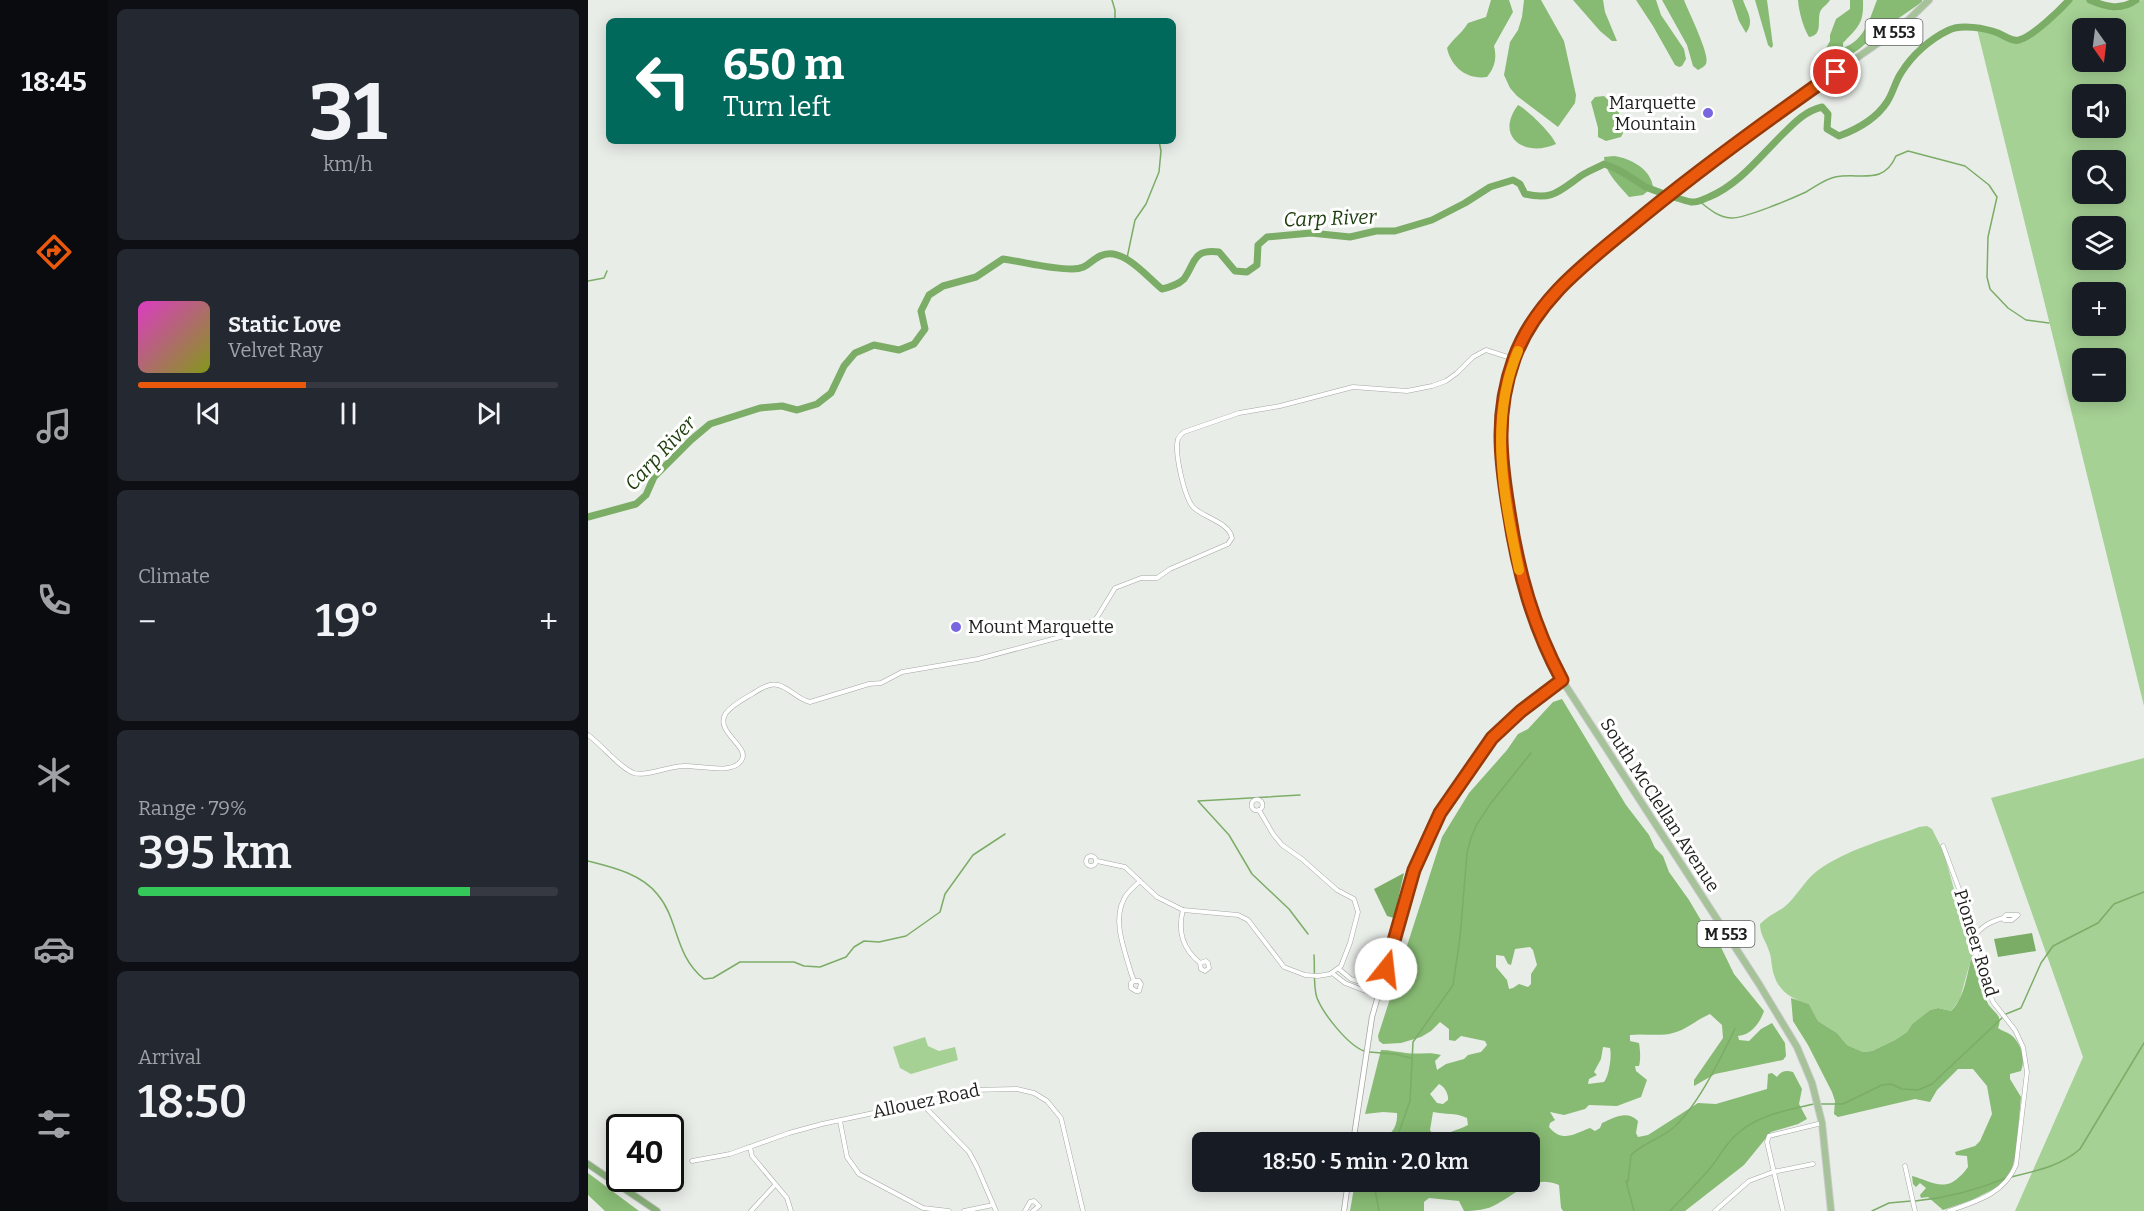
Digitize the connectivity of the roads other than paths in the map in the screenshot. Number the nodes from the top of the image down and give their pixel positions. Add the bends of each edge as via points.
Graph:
1 (1929, 0) edge
2 (1514, 359) junction
3 (1562, 680) junction
4 (588, 735) edge
5 (1259, 810) dead end
6 (1943, 846) dead end
7 (1096, 861) dead end
8 (1140, 881) junction
9 (1183, 910) junction
10 (2003, 918) dead end
11 (1972, 938) junction
12 (1200, 963) dead end
13 (1339, 969) junction
14 (1332, 973) junction
15 (1134, 981) dead end
16 (1380, 988) junction
17 (1378, 996) junction
18 (925, 1102) junction
19 (840, 1121) junction
20 (1822, 1123) junction
21 (1355, 1132) edge
22 (750, 1147) junction
23 (692, 1161) dead end
24 (588, 1164) edge
25 (1814, 1164) dead end
26 (1905, 1166) dead end
27 (1773, 1172) junction
28 (775, 1185) junction
29 (1347, 1192) edge
30 (993, 1205) junction
31 (1025, 1210) edge
32 (657, 1211) edge
33 (751, 1211) edge
34 (791, 1211) edge
35 (949, 1211) edge
36 (964, 1211) edge
37 (996, 1211) edge
38 (1032, 1211) edge
39 (1083, 1211) edge
40 (1344, 1211) edge
41 (1715, 1211) edge
42 (1783, 1211) edge
43 (1831, 1211) edge
44 (1915, 1211) edge
45 (1949, 1211) edge

1 - 2 main road, M 553 via 1900,28 1758,126 1674,190 1563,284 1536,318
2 - 3 main road, M 553 via 1501,419 1503,478 1527,599
2 - 4 street via 1486,350 1439,384 1407,391 1353,387 1239,413 1184,432 1179,437 1178,449 1187,497 1194,508 1228,529 1232,538 1228,544 1157,578 1141,578 1115,588 1096,619 1064,636 978,659 902,672 881,683 810,702 787,689 768,685 725,715 726,729 743,753 740,763 731,766 673,766 638,775 625,769
3 - 16 street via 1492,738 1440,813 1414,870
3 - 20 main road, South McClellan Avenue / M 553 via 1788,1030 1812,1083
5 - 13 street via 1282,845 1353,899 1358,912
6 - 11 street, Pioneer Road
7 - 8 street via 1125,867
8 - 9 street via 1157,897
8 - 15 street via 1124,897 1119,912 1120,932
9 - 12 street via 1180,922 1184,944
9 - 14 street via 1238,915 1255,927 1284,967 1305,975
10 - 11 street via 1983,926
11 - 45 street, Pioneer Road via 1993,1002 2015,1030 2027,1071 2016,1165 2011,1178 2000,1189
13 - 14 street
13 - 16 street via 1351,979
14 - 17 street via 1345,983
16 - 17 street
17 - 21 street via 1370,1024
18 - 19 street, Allouez Road
18 - 30 street via 928,1110 969,1152
18 - 39 street, Allouez Road via 989,1088 1017,1089 1047,1101 1060,1118
19 - 22 street, Allouez Road
19 - 35 street via 847,1157 859,1174 923,1208
20 - 27 street via 1769,1136 1767,1148
20 - 43 main road, South McClellan Avenue / M 553
22 - 23 street, Allouez Road
22 - 28 street via 752,1156
24 - 32 highway
25 - 27 street
26 - 44 street
27 - 41 street via 1749,1181
27 - 42 street
28 - 33 street
28 - 34 street via 787,1198
29 - 40 street
30 - 36 street
30 - 37 street
31 - 38 street
31 - 38 street via 1034,1201 1039,1206

